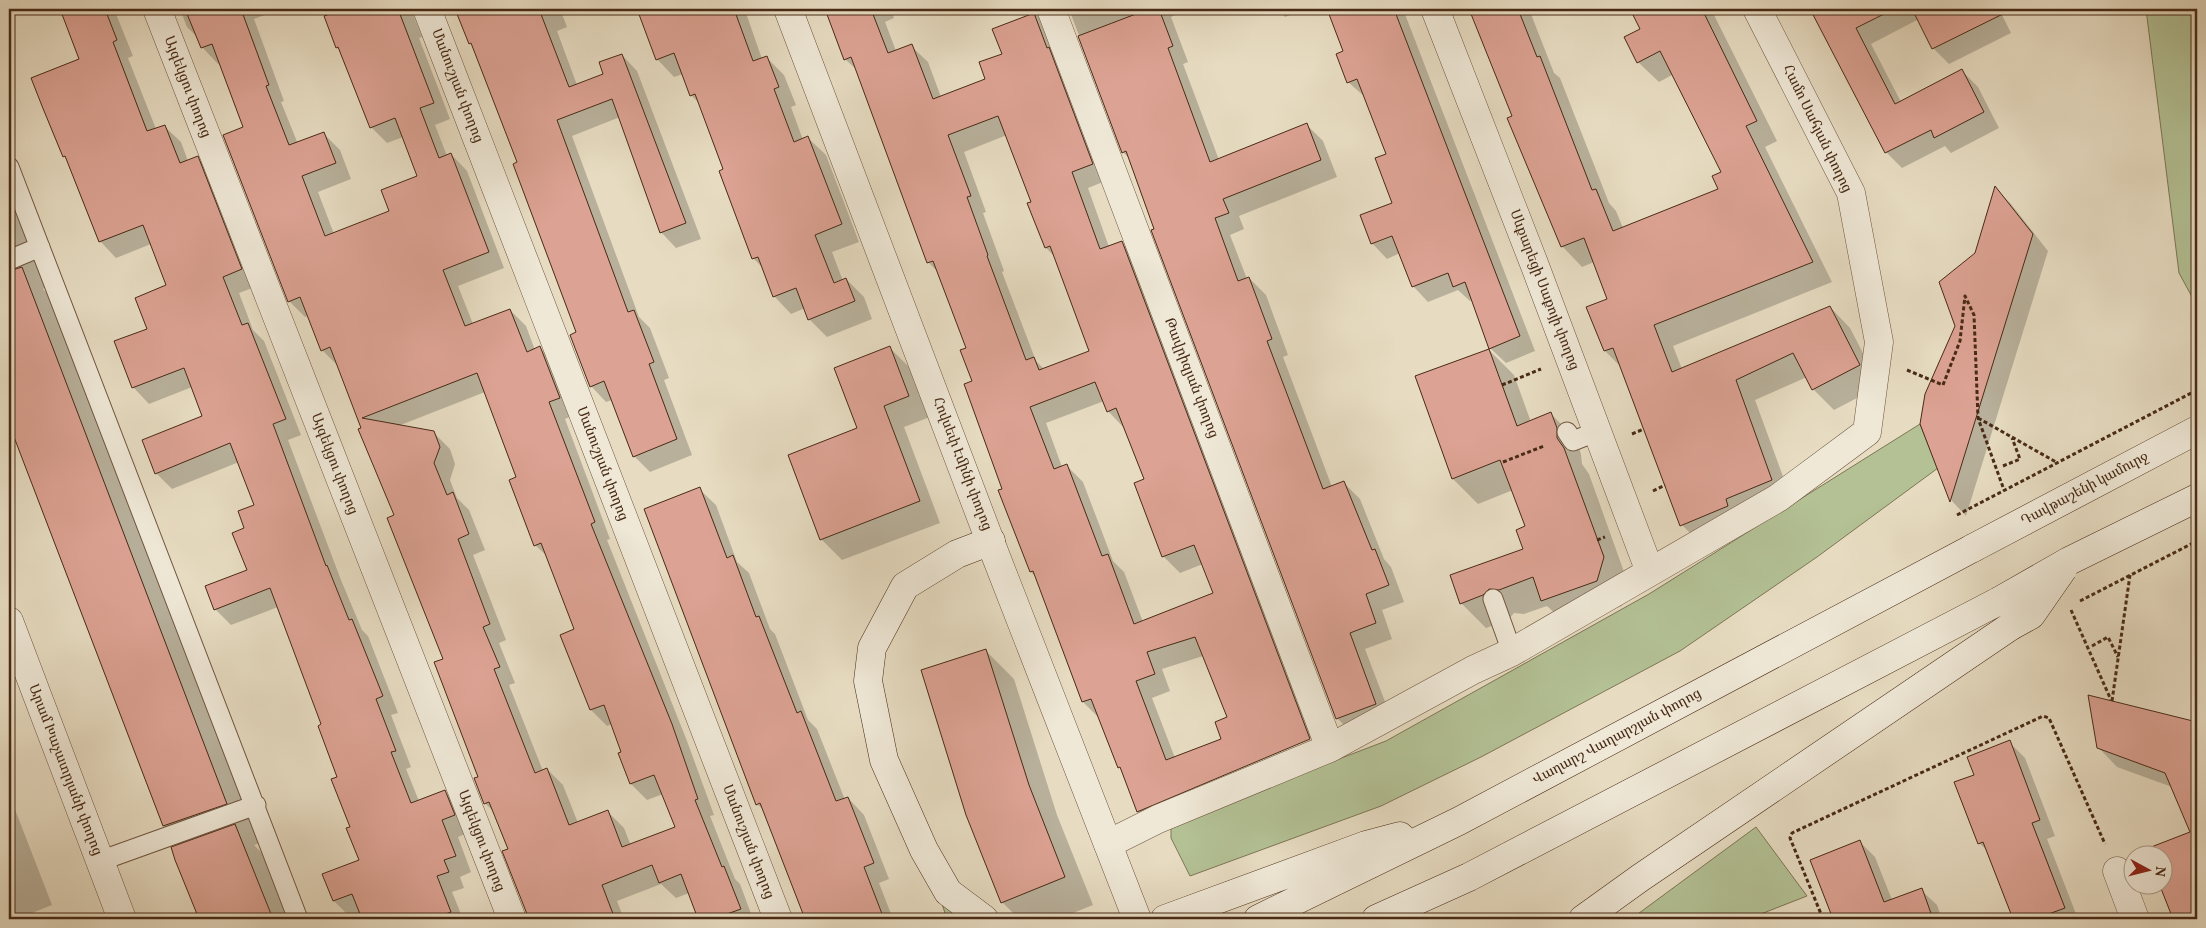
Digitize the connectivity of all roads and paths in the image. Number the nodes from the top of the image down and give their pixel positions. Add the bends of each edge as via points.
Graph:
1 (157, 9) edge
2 (427, 9) edge
3 (788, 9) edge
4 (1051, 9) edge
5 (1435, 9) edge
6 (1757, 9) edge
7 (9, 167) edge
8 (40, 248) junction
9 (9, 260) edge
10 (1878, 346) junction
11 (1531, 373) dead end
12 (1502, 385) dead end
13 (2197, 390) edge
14 (1978, 418) junction
15 (2197, 430) edge
16 (1598, 431) junction
17 (1560, 437) joint
18 (2011, 437) junction
19 (1503, 462) dead end
20 (2056, 462) junction
21 (2003, 466) dead end
22 (2004, 490) junction
23 (2197, 498) edge
24 (1957, 516) dead end
25 (1606, 537) dead end
26 (1597, 540) dead end
27 (991, 541) junction
28 (2197, 541) edge
29 (1973, 548) joint
30 (2069, 562) junction
31 (1650, 572) junction
32 (2130, 575) junction
33 (1493, 599) dead end
34 (2078, 602) dead end
35 (2069, 607) dead end
36 (9, 621) edge
37 (2092, 646) dead end
38 (1512, 652) junction
39 (2118, 657) junction
40 (1330, 748) junction
41 (256, 806) junction
42 (1459, 820) junction
43 (1111, 852) junction
44 (100, 861) junction
45 (2117, 871) joint
46 (122, 919) edge
47 (298, 919) edge
48 (512, 919) edge
49 (778, 919) edge
50 (984, 919) edge
51 (1137, 919) edge
52 (1165, 919) edge
53 (1258, 919) edge
54 (1376, 919) edge
55 (1583, 919) edge
56 (1821, 919) edge
57 (2135, 919) edge

1 - 48 street, Այգեկցու փողոց
2 - 49 street, Մանուշյան փողոց
3 - 27 street, Հովսեփ Էմինի փողոց
4 - 40 street, Թավրիզյան փողոց
5 - 16 street, Սևքարեցի Սաքոյի փողոց
6 - 10 street, Համո Սահյան փողոց via 1851,193
7 - 8 lane
8 - 9 lane
8 - 41 lane
10 - 14 path via 1909,371 1943,385 1960,341 1965,296 1974,315
10 - 31 street, Համո Սահյան փողոց via 1867,432 1778,498
11 - 12 path
13 - 20 path, bridge
14 - 18 path
14 - 22 path
15 - 29 street, Դավթաշենի կամուրջ, bridge
16 - 17 lane via 1573,441
16 - 31 street, Սևքարեցի Սաքոյի փողոց
17 - 19 path
18 - 20 path
18 - 21 path via 2020,459
20 - 22 path, bridge
22 - 24 path, bridge
23 - 30 street, bridge
25 - 26 path
27 - 43 street, Հովսեփ Էմինի փողոց
27 - 50 street via 957,554 905,586 872,648 868,681 884,760 924,850 948,892
28 - 32 path, bridge
29 - 42 street, Վաղարշ Վաղարշյան փողոց
30 - 54 street, bridge via 1469,877
30 - 55 street, bridge via 2030,615
31 - 38 street, Համո Սահյան փողոց
32 - 34 path, bridge
32 - 39 path
33 - 38 lane
35 - 39 path via 2112,701
36 - 44 street, Արամ Խաչատրյանի փողոց
37 - 39 path via 2108,637
38 - 40 street, Համո Սահյան փողոց
40 - 43 street, Համո Սահյան փողոց via 1158,819
41 - 44 lane
41 - 47 lane
42 - 52 street via 1366,845
42 - 53 street, Վաղարշ Վաղարշյան փողոց
43 - 51 street, Հովսեփ Էմինի փողոց
44 - 46 street, Արամ Խաչատրյանի փողոց
45 - 56 path via 2049,718 2043,716 1792,832 1790,838
45 - 57 street

